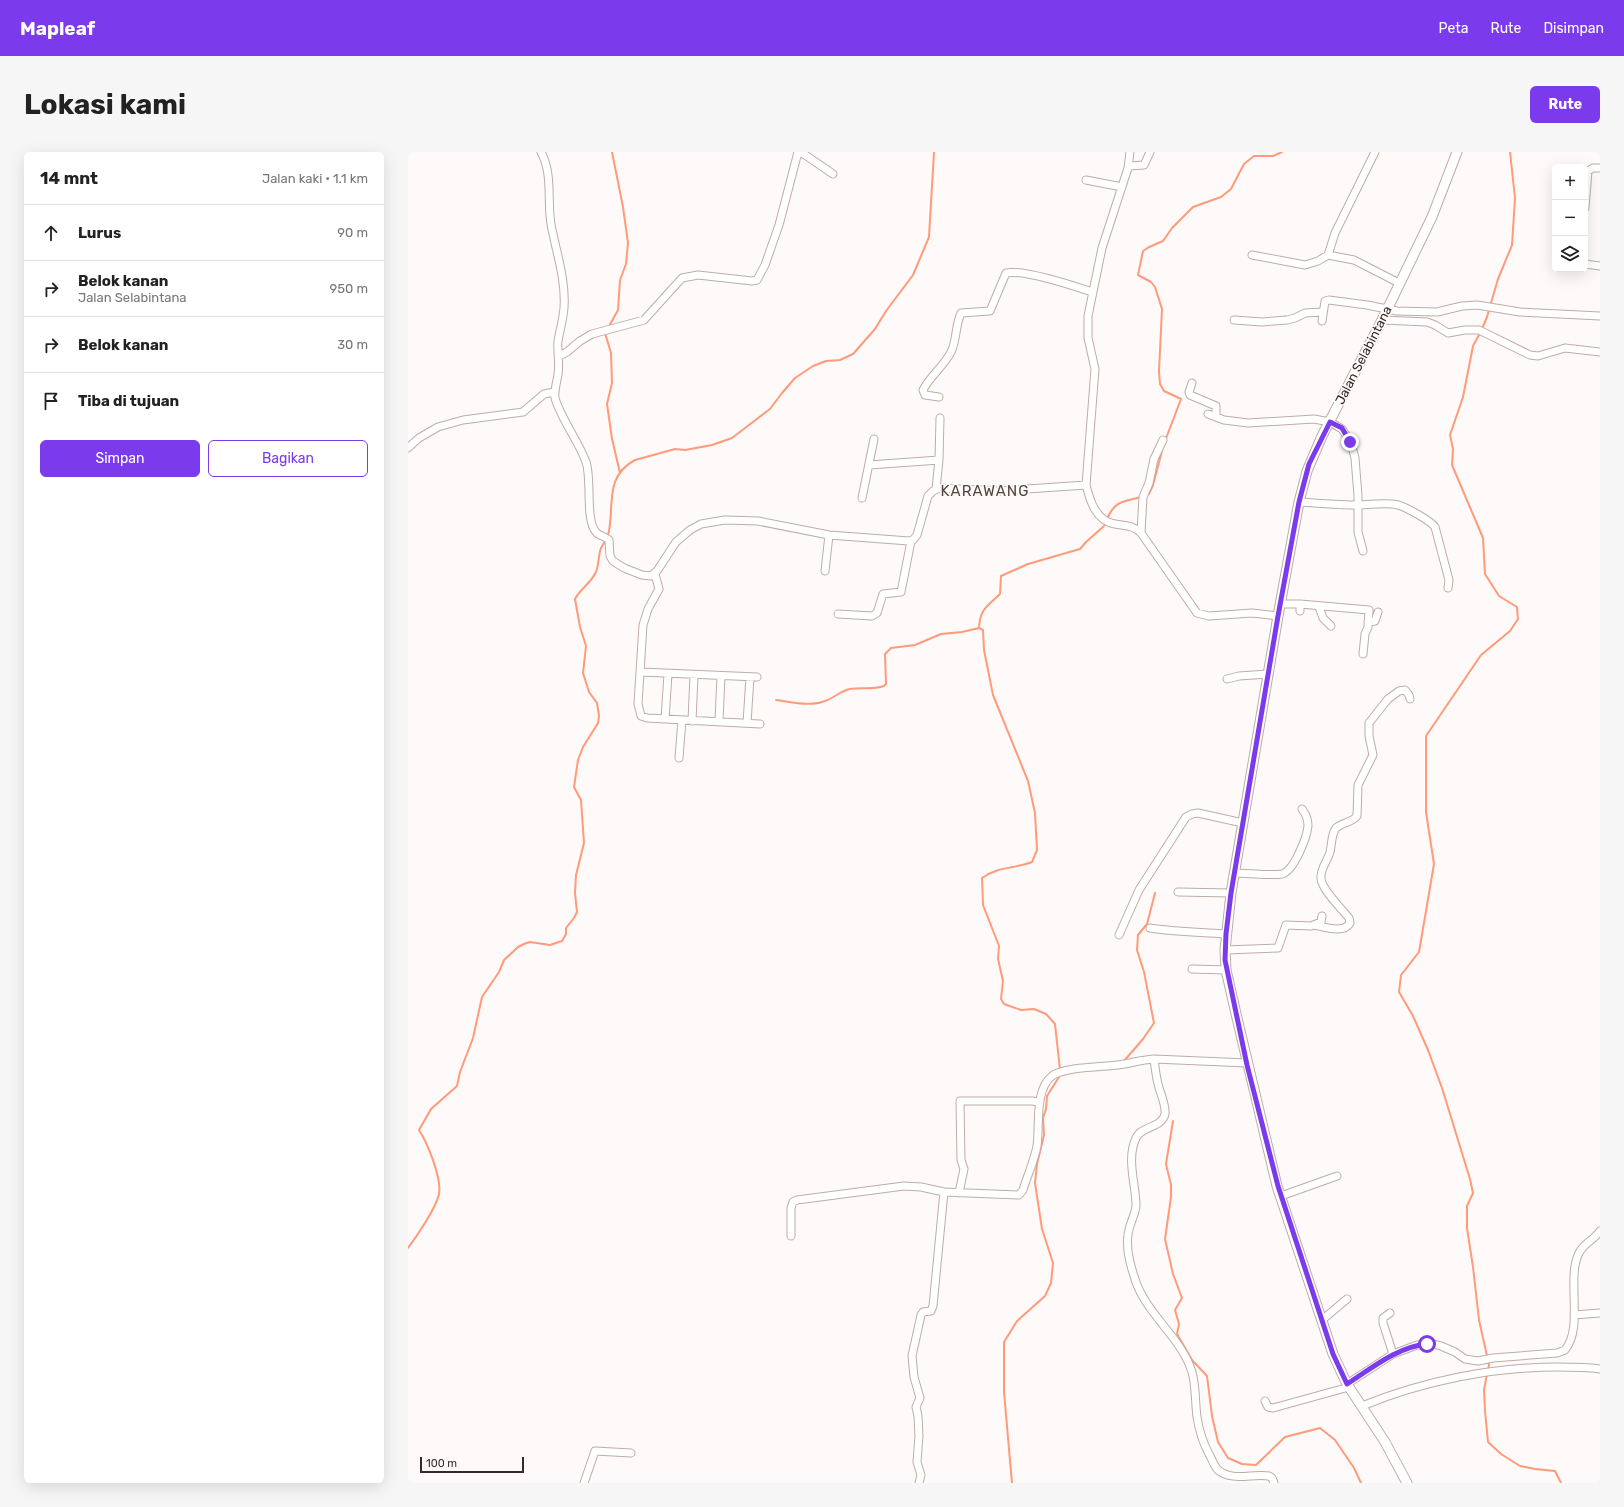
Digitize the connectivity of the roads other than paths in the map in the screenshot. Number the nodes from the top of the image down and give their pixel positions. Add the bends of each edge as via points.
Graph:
1 (540, 152) edge
2 (799, 152) edge
3 (1130, 152) edge
4 (1150, 152) edge
5 (1375, 152) edge
6 (1457, 152) edge
7 (1129, 166) junction
8 (1600, 168) edge
9 (833, 174) dead end
10 (1086, 180) dead end
11 (1122, 187) junction
12 (1586, 200) edge
13 (1252, 255) dead end
14 (1328, 255) junction
15 (1588, 264) edge
16 (1600, 266) edge
17 (1399, 283) junction
18 (1092, 292) junction
19 (1386, 310) junction
20 (1323, 312) junction
21 (1600, 316) edge
22 (1234, 320) dead end
23 (1382, 320) junction
24 (1322, 321) dead end
25 (1600, 352) edge
26 (559, 356) junction
27 (1192, 383) dead end
28 (554, 392) junction
29 (939, 397) dead end
30 (1208, 414) dead end
31 (1216, 416) junction
32 (940, 418) dead end
33 (1330, 422) junction
34 (874, 438) dead end
35 (1163, 440) dead end
36 (408, 448) edge
37 (939, 460) junction
38 (869, 465) junction
39 (1086, 485) junction
40 (936, 489) junction
41 (862, 498) dead end
42 (1299, 502) junction
43 (1358, 505) junction
44 (1141, 533) junction
45 (829, 535) junction
46 (911, 541) junction
47 (1363, 550) dead end
48 (825, 571) dead end
49 (655, 574) junction
50 (1448, 588) dead end
51 (1280, 604) junction
52 (1319, 607) junction
53 (1378, 612) dead end
54 (838, 614) dead end
55 (1278, 616) junction
56 (1368, 622) junction
57 (1331, 626) dead end
58 (1363, 654) dead end
59 (641, 672) junction
60 (668, 674) junction
61 (1268, 674) junction
62 (694, 675) junction
63 (721, 676) junction
64 (1227, 679) dead end
65 (1410, 699) dead end
66 (665, 719) junction
67 (682, 720) junction
68 (692, 721) junction
69 (718, 721) junction
70 (747, 723) junction
71 (760, 724) dead end
72 (679, 758) dead end
73 (1302, 808) dead end
74 (1243, 823) junction
75 (1235, 873) junction
76 (1178, 892) dead end
77 (1231, 893) junction
78 (1322, 916) dead end
79 (1314, 925) junction
80 (1150, 928) dead end
81 (1226, 934) junction
82 (1119, 935) dead end
83 (1225, 950) junction
84 (1192, 969) dead end
85 (1226, 970) junction
86 (1154, 1059) junction
87 (1247, 1062) junction
88 (1039, 1102) junction
89 (1337, 1176) dead end
90 (944, 1192) junction
91 (959, 1193) junction
92 (1281, 1196) junction
93 (1600, 1231) edge
94 (790, 1236) dead end
95 (1347, 1299) dead end
96 (1390, 1313) dead end
97 (1600, 1313) edge
98 (1574, 1315) junction
99 (1322, 1320) junction
100 (1393, 1354) junction
101 (1600, 1369) edge
102 (1348, 1385) junction
103 (1265, 1401) dead end
104 (1362, 1406) junction
105 (631, 1453) dead end
106 (584, 1483) edge
107 (919, 1483) edge
108 (1274, 1483) edge
109 (1407, 1483) edge

1 - 26 street via 548,175 551,223 564,285 564,309 558,339
2 - 9 street
2 - 26 street via 779,225 765,266 757,280 698,275 682,278 644,320 592,334
3 - 7 street
4 - 7 street via 1144,165
5 - 14 street via 1335,233
6 - 17 street, Jalan Selabintana via 1432,217
7 - 11 street
8 - 12 street via 1588,171
10 - 11 street
11 - 18 street via 1102,248
13 - 14 street via 1305,264
14 - 17 street via 1354,260
15 - 16 street
17 - 19 street, Jalan Selabintana
18 - 29 street via 1053,279 1014,272 1006,273 990,311 961,313 954,347 923,390 927,396
18 - 39 street via 1088,331 1095,369
19 - 20 street via 1367,304 1326,300
19 - 21 street via 1437,312 1478,305 1520,312
19 - 23 street, Jalan Selabintana
20 - 22 street via 1304,313 1287,320
20 - 24 street
23 - 25 street via 1427,322 1448,333 1479,330 1530,355 1538,356 1565,348
23 - 33 street, Jalan Selabintana
26 - 28 street
27 - 31 street via 1190,395 1216,406
28 - 36 street via 544,394 528,409 517,414 463,420 438,427
28 - 49 street via 588,470 594,529 609,540 609,553 613,561 642,575
30 - 31 street
31 - 33 street via 1224,420 1248,423 1307,419
32 - 37 street
33 - 42 street, Jalan Selabintana via 1309,464
33 - 43 street via 1342,428 1353,449
34 - 38 street
35 - 44 street via 1154,459 1143,497
37 - 38 street
37 - 40 street
38 - 41 street
39 - 40 street via 998,491 948,487
39 - 44 street via 1100,516 1111,523 1131,526
40 - 46 street via 928,496 918,532
42 - 43 street
42 - 51 street, Jalan Selabintana
43 - 47 street via 1358,532
43 - 50 street via 1397,505 1411,510 1431,523 1435,527 1442,549 1449,580
44 - 55 street via 1197,613 1209,616
45 - 46 street
45 - 48 street
45 - 49 street via 758,521 710,522 694,527 680,538
46 - 54 street via 901,592 883,594 877,613 872,616
49 - 59 street via 660,587 645,616
51 - 52 street via 1300,608
51 - 55 street, Jalan Selabintana
52 - 56 street via 1368,610
52 - 57 street
53 - 56 street via 1375,621
55 - 61 street, Jalan Selabintana
56 - 58 street
59 - 60 street
59 - 66 street via 638,704 641,716
60 - 62 street
60 - 66 street
61 - 64 street
61 - 74 street, Jalan Selabintana
62 - 63 street
62 - 68 street
63 - 69 street
63 - 70 street via 753,677
65 - 79 street via 1407,692 1399,691 1385,703 1369,723 1372,755 1358,784 1357,816 1335,829 1330,852 1322,870 1323,885 1350,922 1347,927 1339,929
66 - 67 street
67 - 68 street
67 - 72 street
68 - 69 street
69 - 70 street
70 - 71 street
73 - 75 street via 1308,827 1290,869 1281,874
74 - 75 street, Jalan Selabintana
74 - 82 street via 1198,813 1186,817 1140,890
75 - 77 street, Jalan Selabintana
76 - 77 street
77 - 81 street, Jalan Selabintana
78 - 79 street via 1321,922
79 - 83 street via 1286,925 1278,948
80 - 81 street
81 - 83 street, Jalan Selabintana
83 - 85 street, Jalan Selabintana
84 - 85 street
85 - 87 street, Jalan Selabintana
86 - 87 street
86 - 88 street via 1058,1073 1046,1082
86 - 108 street via 1165,1114 1155,1125 1139,1133 1132,1150 1136,1212 1128,1235 1128,1248 1134,1276 1140,1294 1174,1340 1190,1368 1198,1424 1206,1449 1216,1467 1234,1476 1268,1476
87 - 92 street, Jalan Selabintana
88 - 91 street via 1036,1147 1021,1193
88 - 91 street via 960,1102 961,1160 964,1169
89 - 92 street
90 - 91 street
90 - 94 street via 904,1186 797,1200 791,1208
90 - 107 street via 933,1306 932,1310 921,1315 912,1356 920,1399 916,1407 919,1436 917,1462 921,1475
92 - 99 street, Jalan Selabintana
93 - 98 street via 1578,1254
95 - 99 street
96 - 100 street via 1383,1318 1383,1323
97 - 98 street
98 - 100 street via 1569,1345 1557,1353 1478,1361 1465,1359 1448,1348 1427,1344
99 - 102 street, Jalan Selabintana via 1333,1354
100 - 102 street
101 - 104 street via 1540,1367 1494,1371 1412,1388
102 - 103 street via 1273,1408 1268,1407
102 - 104 street, Jalan Selabintana
104 - 109 street, Jalan Selabintana
105 - 106 street via 595,1451

